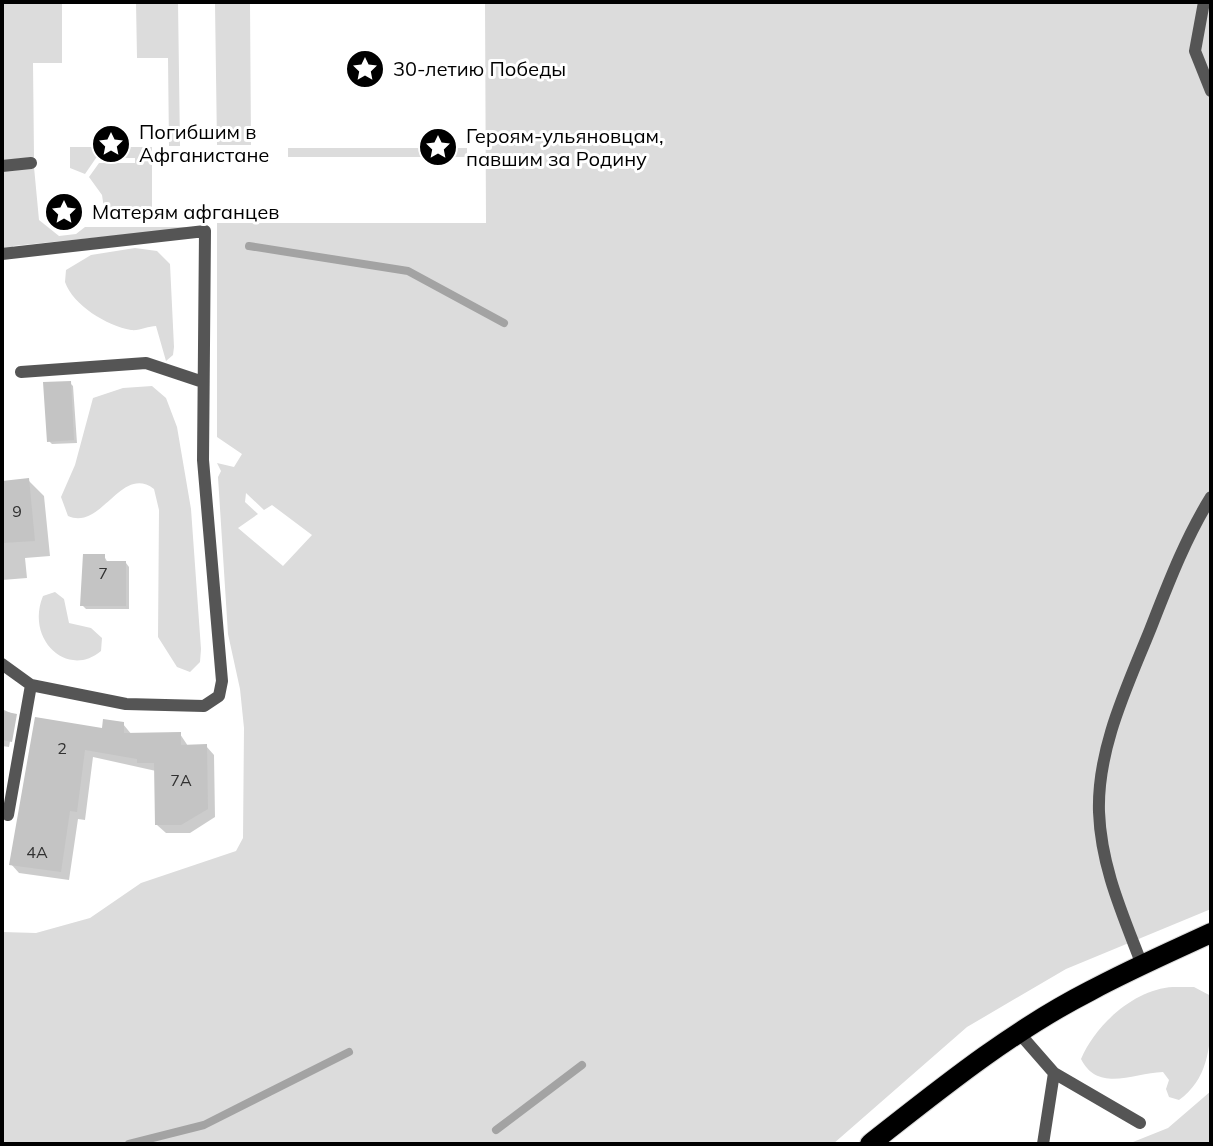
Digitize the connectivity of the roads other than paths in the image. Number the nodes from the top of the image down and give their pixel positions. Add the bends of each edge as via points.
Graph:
1 (1204, 2) edge
2 (1211, 91) edge
3 (31, 163) dead end
4 (2, 166) edge
5 (2, 254) edge
6 (21, 372) dead end
7 (203, 382) junction
8 (1211, 497) edge
9 (2, 664) edge
10 (31, 685) junction
11 (8, 815) dead end
12 (1211, 933) edge
13 (1142, 965) junction
14 (1019, 1033) junction
15 (1054, 1073) junction
16 (1140, 1123) dead end
17 (870, 1144) edge
18 (1043, 1144) edge

1 - 2 lane via 1195,51
3 - 4 lane
5 - 7 lane via 205,231
6 - 7 lane via 146,363
7 - 10 lane via 219,696 204,706 126,704
8 - 13 lane via 1189,532 1102,763 1099,812 1107,875
9 - 10 lane
10 - 11 lane
12 - 13 main road
13 - 14 main road
14 - 15 lane
14 - 17 main road
15 - 16 lane
15 - 18 lane

